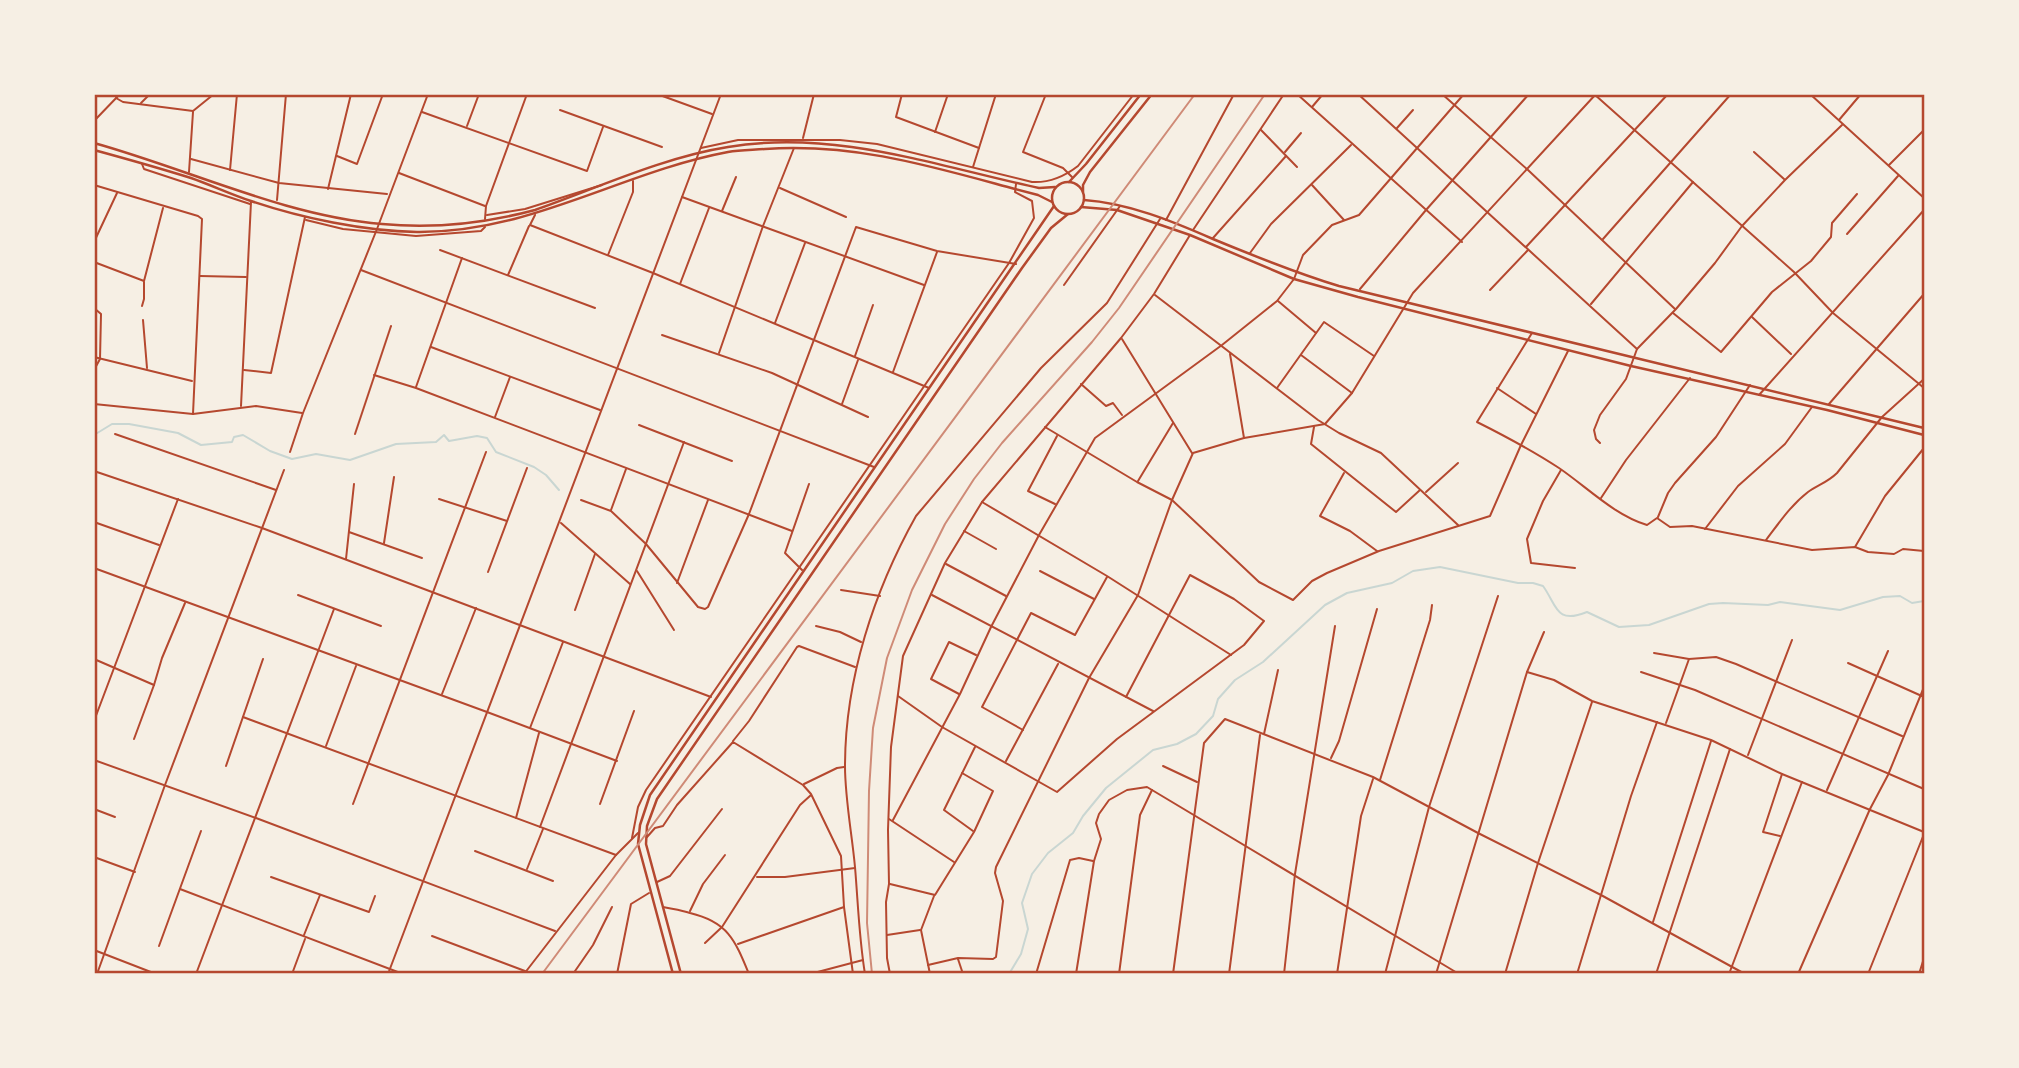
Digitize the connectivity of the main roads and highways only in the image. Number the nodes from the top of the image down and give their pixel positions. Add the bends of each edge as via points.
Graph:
1 (1142, 94) edge
2 (1152, 94) edge
3 (94, 143) edge
4 (94, 150) edge
5 (1069, 182) junction
6 (1055, 187) junction
7 (1083, 192) junction
8 (1084, 200) junction
9 (1053, 204) junction
10 (1081, 207) junction
11 (1068, 214) junction
12 (1924, 428) edge
13 (1924, 435) edge
14 (673, 974) edge
15 (681, 974) edge

1 - 5 main road
2 - 7 main road via 1090,172
3 - 6 main road via 277,201 379,224 416,226 535,210 700,150 765,142 802,140 878,150 1017,183
4 - 9 main road via 251,203 376,231 432,234 485,226 535,215 696,160 731,152 794,148 876,154 1015,188
5 - 6 main road
5 - 7 main road
6 - 9 main road
7 - 8 main road
8 - 10 main road
8 - 12 main road via 1121,205 1297,273 1359,291
9 - 11 main road
9 - 14 main road via 650,795 638,844
10 - 11 main road
10 - 13 main road via 1117,210 1157,223 1294,279
11 - 15 main road via 1051,228 1022,268 651,811 646,838

